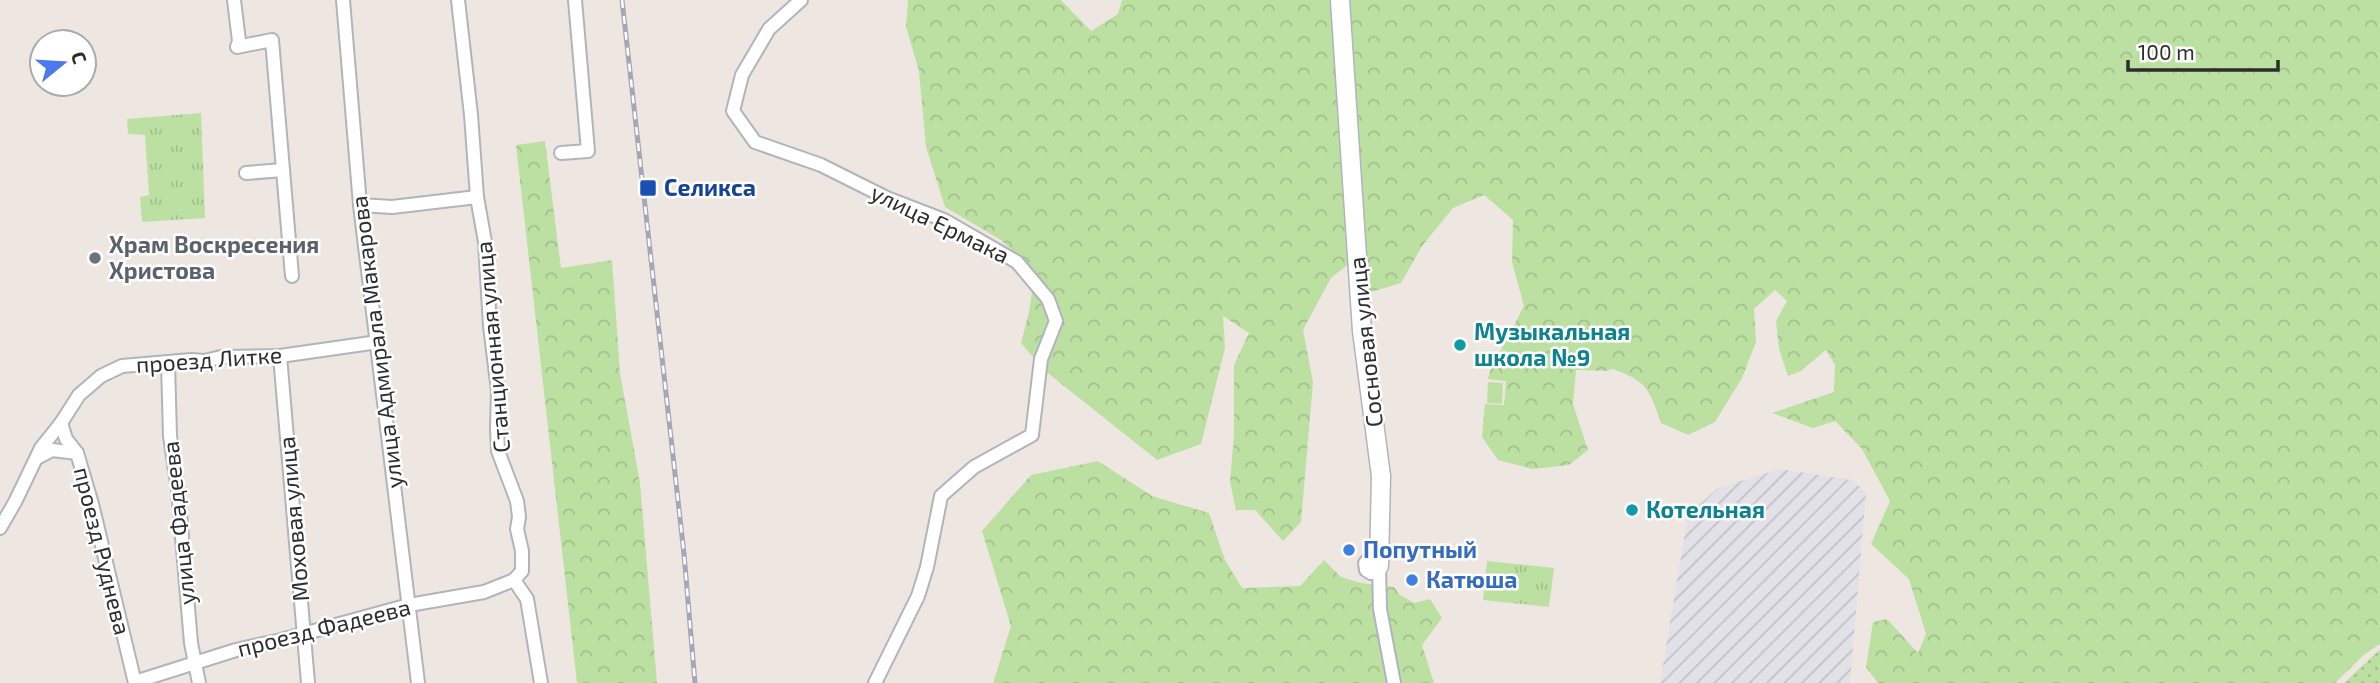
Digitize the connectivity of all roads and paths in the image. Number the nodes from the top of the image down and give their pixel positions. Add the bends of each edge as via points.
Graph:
1 (234, 0) edge
2 (343, 0) edge
3 (458, 0) edge
4 (575, 0) edge
5 (801, 0) edge
6 (1340, 0) edge
7 (561, 153) dead end
8 (283, 170) junction
9 (246, 173) dead end
10 (477, 197) junction
11 (360, 205) junction
12 (292, 276) dead end
13 (378, 342) junction
14 (280, 356) junction
15 (168, 363) junction
16 (61, 423) junction
17 (77, 453) junction
18 (37, 458) junction
19 (0, 528) edge
20 (1379, 557) joint
21 (514, 580) junction
22 (409, 606) junction
23 (304, 633) junction
24 (194, 662) junction
25 (135, 682) edge
26 (199, 683) edge
27 (308, 683) edge
28 (418, 683) edge
29 (541, 683) edge
30 (875, 683) edge
31 (1394, 683) edge

1 - 8 street via 237,47 272,40
2 - 11 street, улица Адмирала Макарова
3 - 10 street, Станционная улица
4 - 7 street via 588,151
5 - 30 street, улица Ермака via 769,29 742,75 733,111 755,142 821,165 944,220 1017,262 1048,299 1056,321 1041,359 1032,435 974,467 941,496 918,596
6 - 20 street, Сосновая улица via 1362,331 1381,476
8 - 9 street
8 - 12 street
10 - 11 street via 391,207
10 - 21 street, Станционная улица via 498,391 499,451 515,490 519,517 522,571
11 - 13 street, улица Адмирала Макарова
13 - 14 street, проезд Литке
13 - 22 street, улица Адмирала Макарова
14 - 15 street, проезд Литке
14 - 23 street, Моховая улица
15 - 16 street, проезд Литке via 122,366 101,376 79,395
15 - 24 street, улица Фадеева via 170,436
16 - 17 street, проезд Руднева
16 - 18 street, проезд Литке
17 - 18 street via 52,450
17 - 25 street, проезд Руднева
18 - 19 street, проезд Литке
20 - 31 street, Сосновая улица via 1380,610
21 - 22 street, проезд Фадеева via 484,592
21 - 29 street via 527,599
22 - 23 street, проезд Фадеева
22 - 28 street, улица Адмирала Макарова
23 - 24 street, проезд Фадеева
23 - 27 street, Моховая улица
24 - 25 street, проезд Фадеева
24 - 26 street, улица Фадеева

